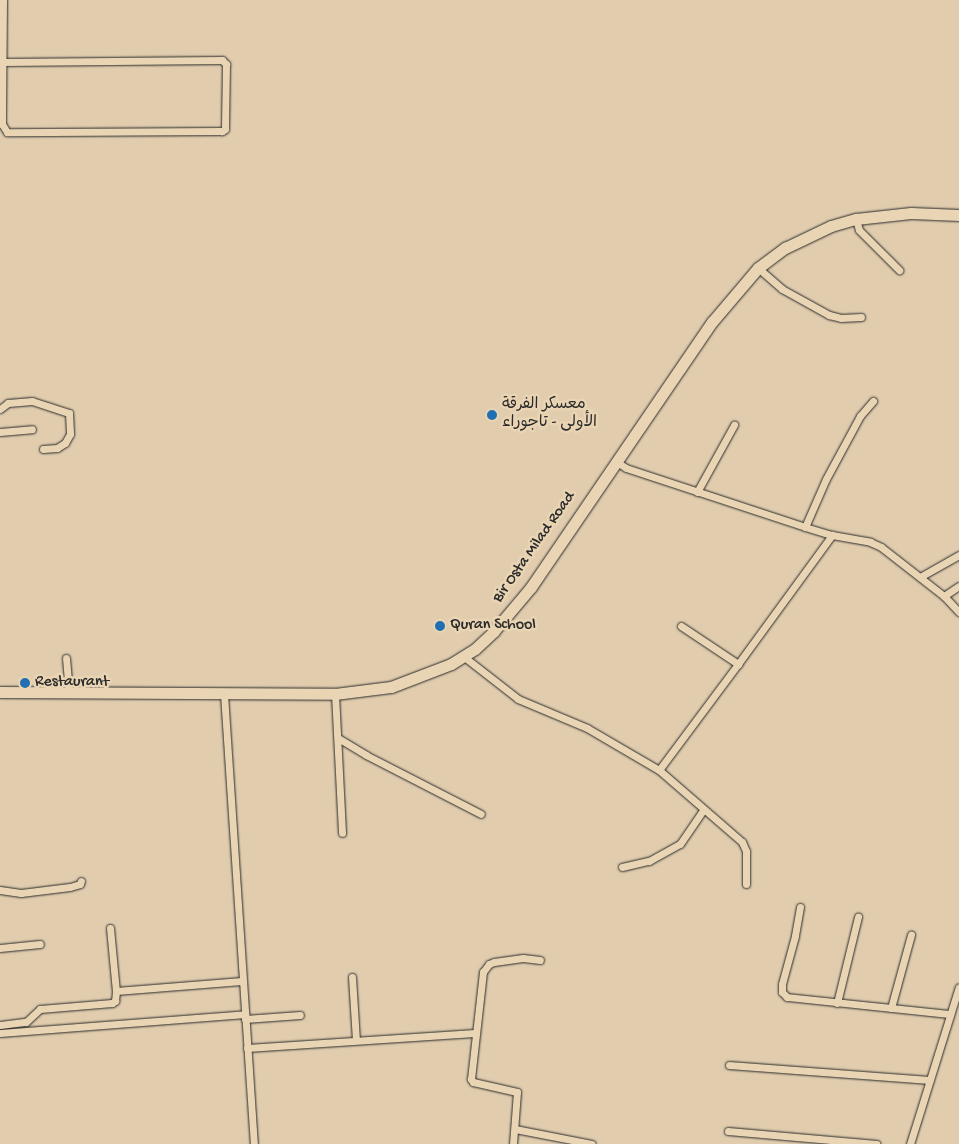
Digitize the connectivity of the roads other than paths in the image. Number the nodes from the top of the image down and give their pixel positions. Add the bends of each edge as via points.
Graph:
1 (4, 0) edge
2 (2, 60) edge
3 (959, 215) edge
4 (856, 219) junction
5 (758, 268) junction
6 (899, 270) dead end
7 (861, 317) dead end
8 (873, 401) dead end
9 (0, 410) edge
10 (734, 425) dead end
11 (32, 429) dead end
12 (0, 432) edge
13 (42, 449) dead end
14 (615, 461) junction
15 (697, 492) junction
16 (805, 527) junction
17 (832, 535) junction
18 (959, 555) edge
19 (920, 577) junction
20 (959, 586) edge
21 (944, 596) junction
22 (959, 612) edge
23 (681, 626) dead end
24 (463, 656) junction
25 (66, 658) dead end
26 (738, 664) junction
27 (69, 691) junction
28 (0, 692) edge
29 (224, 694) junction
30 (335, 694) junction
31 (338, 738) junction
32 (659, 770) junction
33 (704, 810) junction
34 (481, 814) dead end
35 (342, 833) dead end
36 (622, 867) dead end
37 (81, 881) dead end
38 (746, 884) dead end
39 (0, 890) edge
40 (800, 907) dead end
41 (858, 917) dead end
42 (110, 928) dead end
43 (911, 935) dead end
44 (40, 944) dead end
45 (0, 948) edge
46 (540, 960) dead end
47 (352, 977) dead end
48 (242, 981) junction
49 (959, 987) edge
50 (116, 991) junction
51 (957, 1002) edge
52 (837, 1003) junction
53 (891, 1008) junction
54 (950, 1014) junction
55 (300, 1015) dead end
56 (245, 1017) junction
57 (0, 1025) edge
58 (0, 1033) edge
59 (475, 1033) junction
60 (356, 1040) junction
61 (247, 1048) junction
62 (729, 1065) dead end
63 (929, 1080) junction
64 (515, 1129) junction
65 (728, 1130) dead end
66 (254, 1144) edge
67 (513, 1144) edge
68 (592, 1144) edge
69 (876, 1144) edge
70 (910, 1144) edge

1 - 2 street
2 - 2 street via 222,60 226,64 225,129 222,132 10,133 2,124
3 - 4 main road, Bir Osta Milad Road via 911,213
4 - 5 main road, Bir Osta Milad Road via 831,226 793,244
4 - 6 street via 859,230
5 - 7 street via 782,289 829,315
5 - 14 main road, Bir Osta Milad Road via 712,322
8 - 16 street via 860,416 826,479
9 - 13 street via 8,403 32,401 69,413 70,434 65,443 57,448
10 - 15 street
11 - 12 street
14 - 15 street via 626,468
14 - 24 main road, Bir Osta Milad Road via 531,587 494,631
15 - 16 street
16 - 17 street
17 - 19 street via 882,547
17 - 26 street
18 - 19 street
19 - 21 street
20 - 21 street
21 - 22 street
23 - 26 street
24 - 30 main road, Bir Osta Milad Road via 425,676 391,687
24 - 32 street via 518,699 587,728
25 - 27 street
26 - 32 street
27 - 28 main road, Bir Osta Milad Road
27 - 29 main road, Bir Osta Milad Road
29 - 30 main road, Bir Osta Milad Road
29 - 48 street
30 - 31 street
31 - 34 street
31 - 35 street
32 - 33 street
33 - 36 street via 680,844 648,861
33 - 38 street via 745,846
37 - 39 street via 70,887 21,893
40 - 52 street via 782,992 793,999
41 - 52 street
42 - 50 street
43 - 53 street
44 - 45 street
46 - 59 street via 523,958 487,966 483,972
47 - 60 street
48 - 50 street
48 - 56 street
49 - 51 street
50 - 57 street via 112,1004 40,1009 26,1022
51 - 54 street
52 - 53 street
53 - 54 street
54 - 63 street
55 - 56 street
56 - 58 street
56 - 61 street
59 - 60 street
59 - 64 street via 471,1079 516,1091
60 - 61 street
61 - 66 street
62 - 63 street
63 - 70 street
64 - 67 street
64 - 68 street
65 - 69 street

